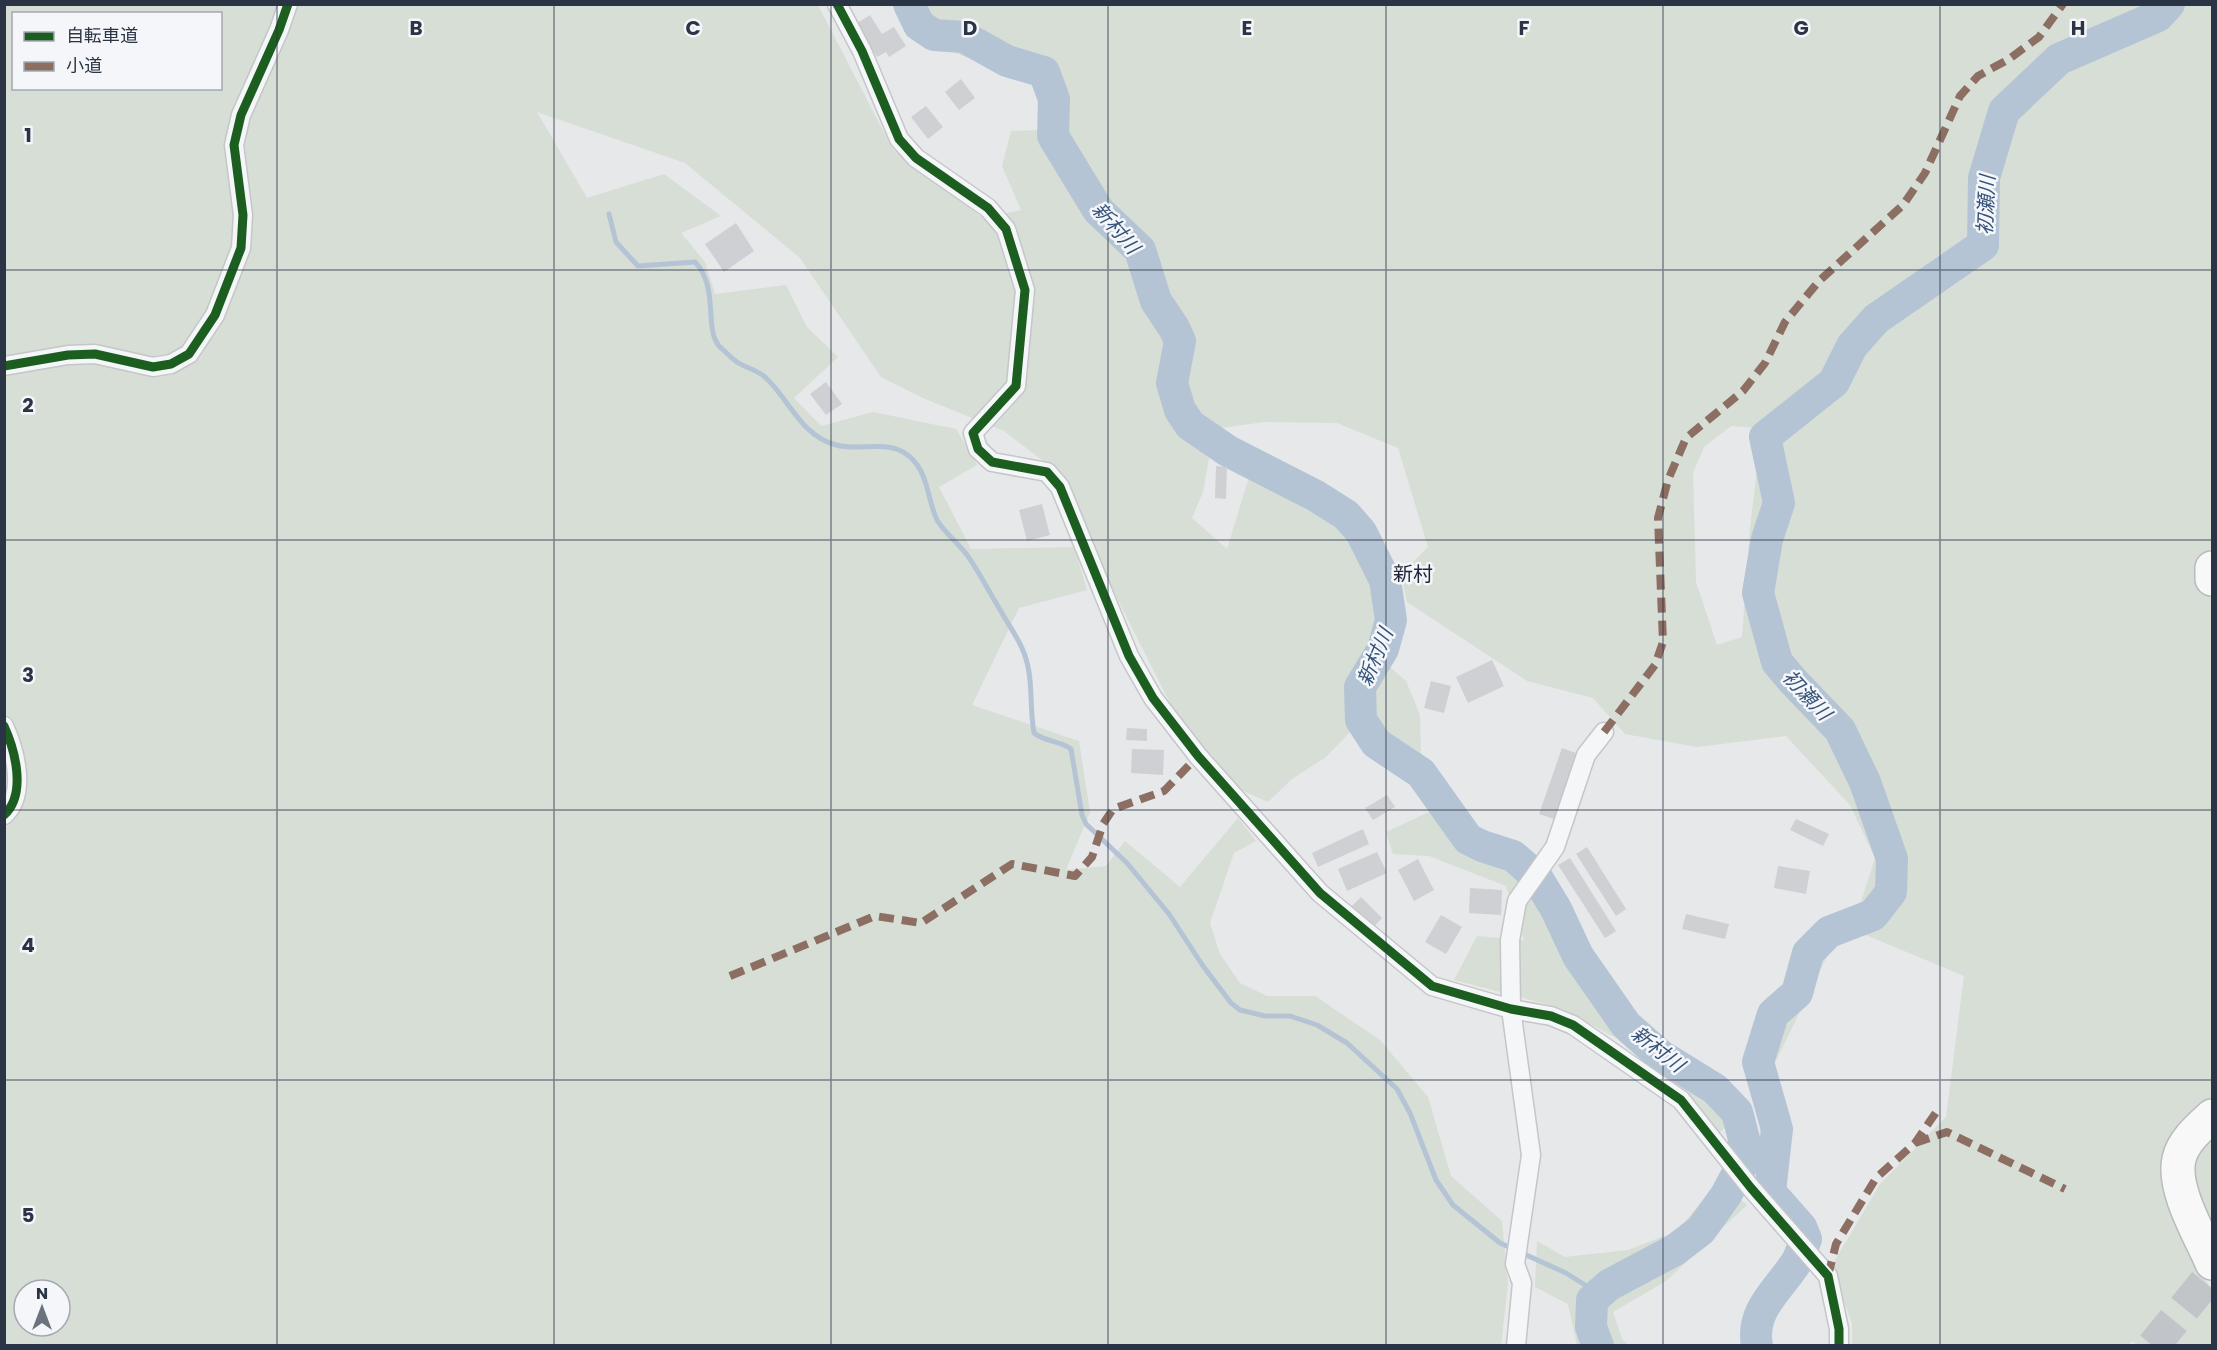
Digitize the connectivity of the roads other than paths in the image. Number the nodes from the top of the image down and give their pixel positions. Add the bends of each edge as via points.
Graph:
1 (288, 4) edge
2 (837, 4) edge
3 (4, 366) edge
4 (2212, 568) edge
5 (2212, 579) edge
6 (4, 726) edge
7 (1604, 732) dead end
8 (4, 815) edge
9 (1511, 1009) junction
10 (2212, 1116) edge
11 (2212, 1263) edge
12 (1516, 1346) edge
13 (1839, 1346) edge

1 - 3 street via 240,115 234,145 243,215 241,248 215,315 189,354 171,364 153,367 96,354
2 - 9 street via 899,138 916,158 988,208 1006,229 1025,290 1016,386 974,433 978,449 992,462 1047,472 1060,487 1129,656 1153,698 1198,756 1320,893 1432,986
4 - 5 highway
6 - 8 street via 12,744 17,774 16,793 10,811
7 - 9 street via 1586,755 1555,846 1517,902 1510,940
9 - 12 street via 1531,1155 1515,1264 1522,1283
9 - 13 street via 1551,1016 1573,1025 1681,1100 1828,1276
10 - 11 highway via 2191,1136 2179,1158 2179,1184

